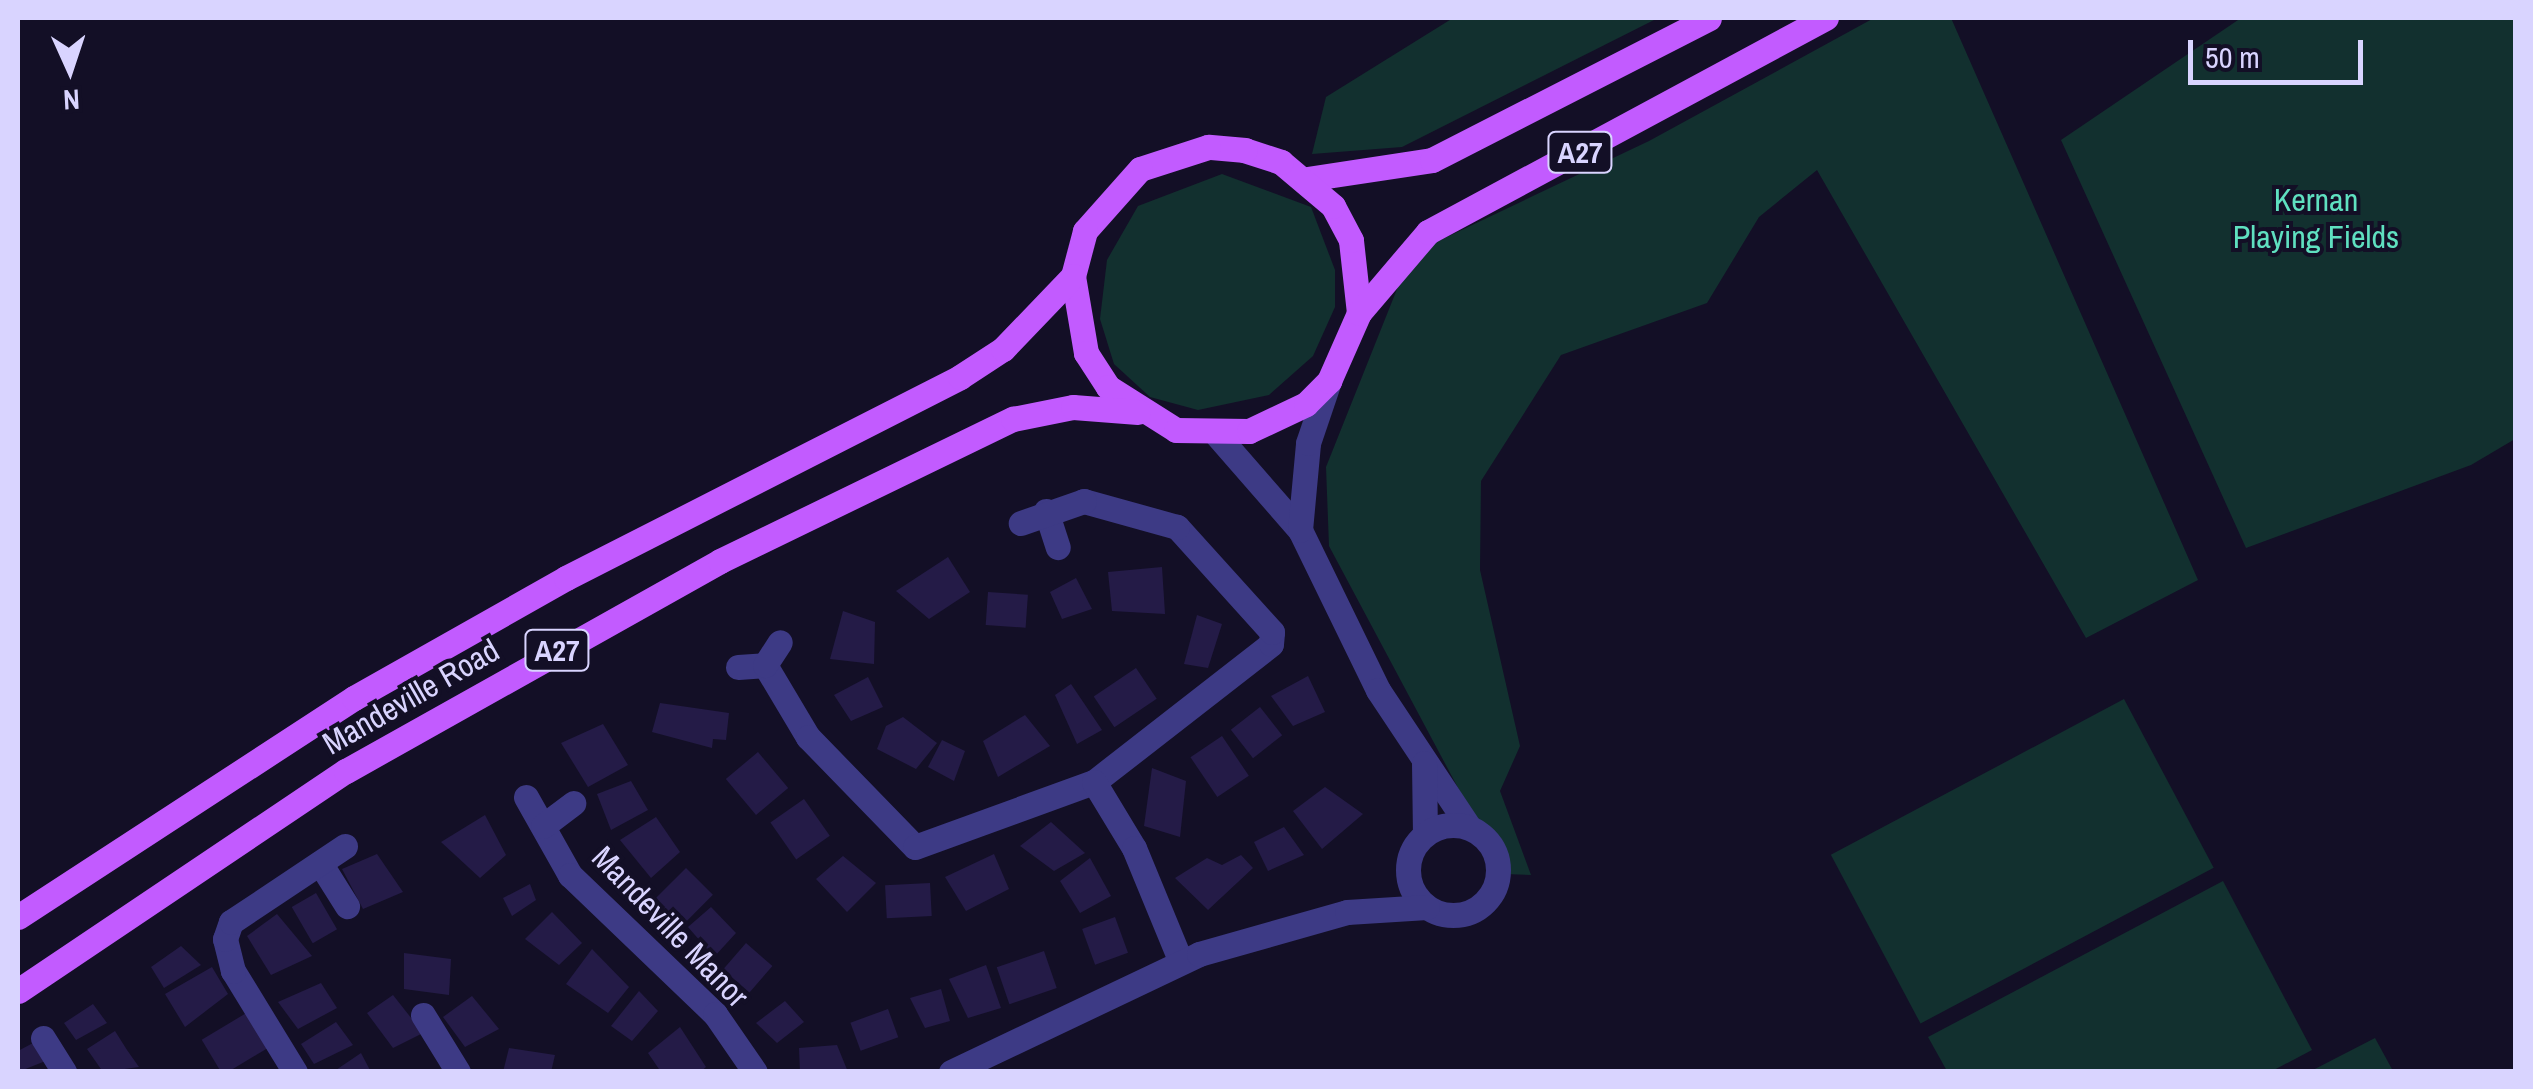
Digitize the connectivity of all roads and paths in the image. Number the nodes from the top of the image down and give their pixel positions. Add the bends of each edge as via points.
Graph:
1 (1709, 18) edge
2 (1826, 18) edge
3 (1308, 179) junction
4 (1073, 276) junction
5 (1359, 313) junction
6 (1329, 381) junction
7 (1138, 412) junction
8 (1217, 435) junction
9 (1046, 511) junction
10 (1021, 523) dead end
11 (1300, 530) junction
12 (1058, 548) dead end
13 (780, 642) dead end
14 (766, 665) junction
15 (738, 667) dead end
16 (1424, 762) junction
17 (1094, 782) junction
18 (526, 797) dead end
19 (573, 803) dead end
20 (542, 826) junction
21 (1469, 827) junction
22 (1425, 834) junction
23 (345, 846) dead end
24 (320, 864) junction
25 (1409, 878) junction
26 (347, 906) dead end
27 (1427, 906) junction
28 (1347, 912) junction
29 (18, 916) edge
30 (1181, 962) junction
31 (18, 991) edge
32 (423, 1015) dead end
33 (43, 1038) dead end
34 (445, 1067) edge
35 (64, 1072) edge
36 (295, 1072) edge
37 (755, 1072) edge
38 (951, 1072) edge

1 - 3 main road, A27 via 1432,160
2 - 5 main road, A27 via 1428,232
3 - 4 main road, A27 via 1246,150 1172,154 1112,192 1085,231
3 - 5 main road, A27 via 1351,240
4 - 7 main road, A27 via 1086,354
4 - 29 main road, Mandeville Road / A27 via 1003,349 960,377 566,578 354,698
5 - 6 main road, A27
6 - 8 main road, A27 via 1280,420
6 - 11 street via 1308,443
7 - 8 main road, A27
7 - 31 main road, Mandeville Road / A27 via 1073,407 1013,419 720,561 346,772
8 - 11 street
9 - 10 street
9 - 12 street
9 - 17 street via 1084,501 1177,527 1272,632 1261,656
11 - 16 street via 1334,610
13 - 14 street
14 - 15 street
14 - 17 street via 808,738 901,843 916,848
16 - 21 street
16 - 22 street
17 - 30 street via 1134,848
18 - 20 street, Mandeville Manor
19 - 20 street
20 - 37 street, Mandeville Manor via 570,875 715,1014
21 - 22 street
21 - 27 street via 1492,846 1494,890 1456,915
22 - 25 street
23 - 24 street
24 - 26 street
24 - 36 street via 231,922 224,939 232,972
25 - 27 street
25 - 28 street
27 - 28 street
28 - 30 street
30 - 38 street
32 - 34 street
33 - 35 street

